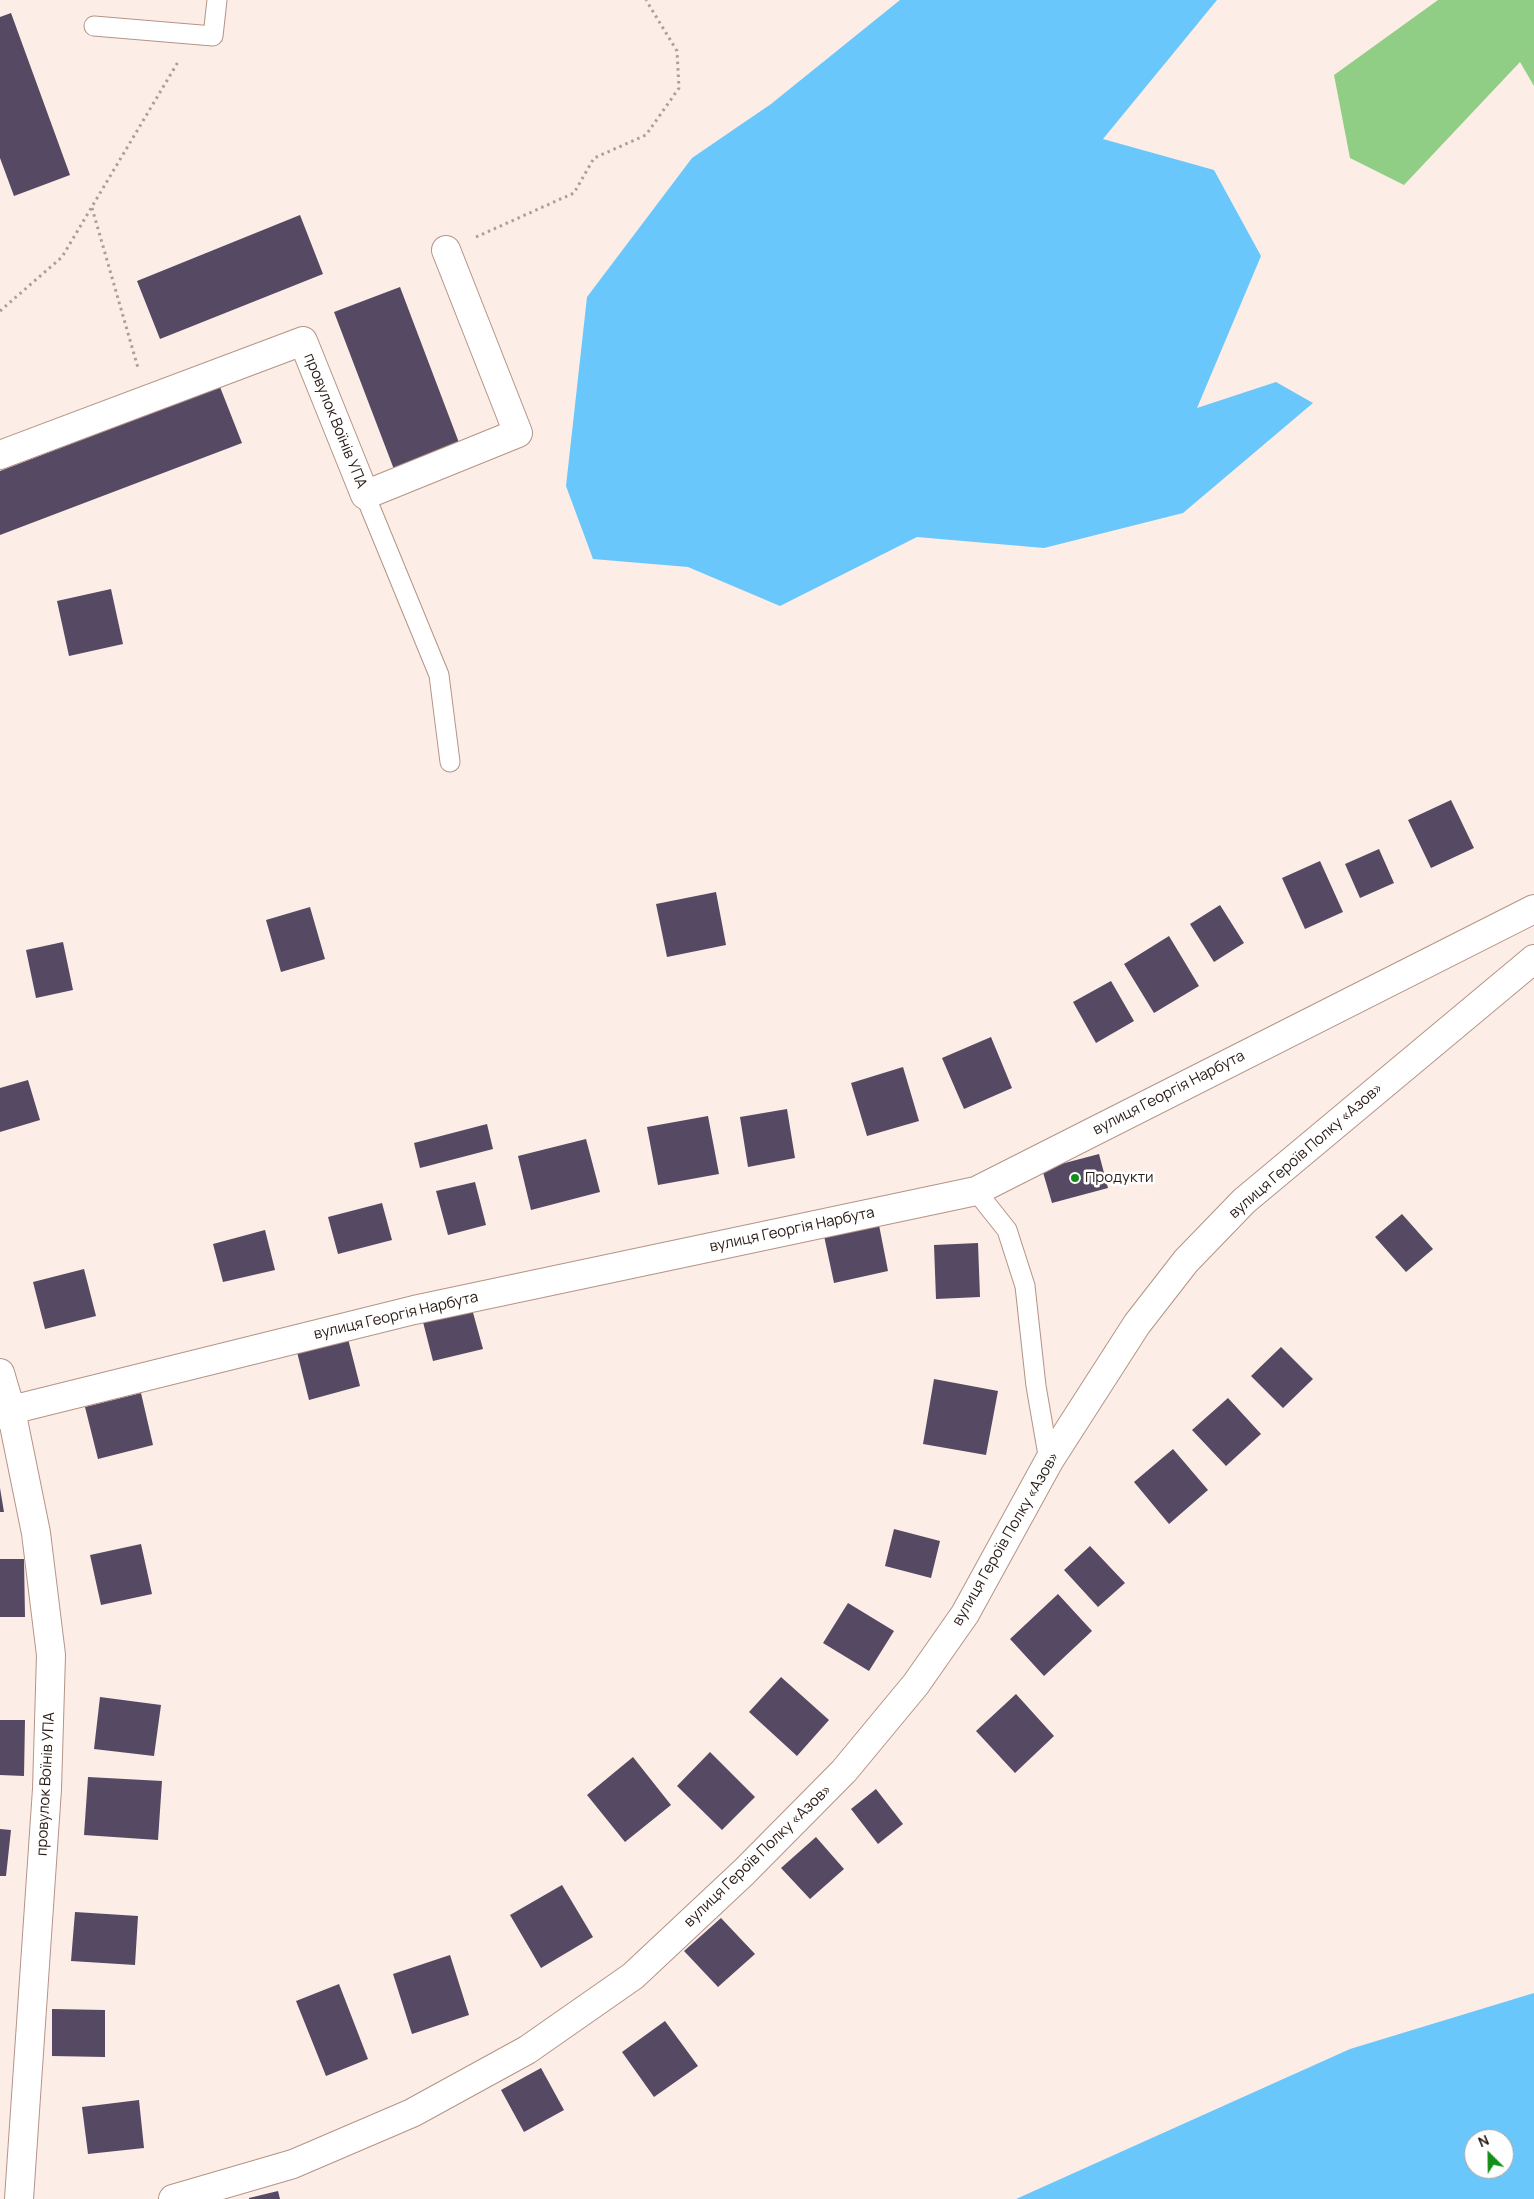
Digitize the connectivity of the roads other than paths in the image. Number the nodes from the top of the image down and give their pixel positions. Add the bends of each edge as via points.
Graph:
1 (216, 0) edge
2 (94, 26) dead end
3 (446, 250) road end
4 (0, 455) edge
5 (365, 495) junction
6 (450, 762) dead end
7 (1534, 909) edge
8 (1534, 959) edge
9 (976, 1191) junction
10 (0, 1373) edge
11 (5, 1412) edge
12 (1049, 1461) junction
13 (19, 2199) edge
14 (173, 2199) edge

1 - 2 lane via 213,36
3 - 5 street, провулок Воїнів УПА via 518,433
4 - 5 street, провулок Воїнів УПА via 303,341
5 - 6 lane via 439,675
7 - 9 street, вулиця Георгія Нарбута
8 - 12 street, вулиця Героїв Полку «Азов» via 1231,1214 1186,1261 1137,1324
9 - 11 street, вулиця Георгія Нарбута via 414,1310
9 - 12 lane via 1006,1230 1025,1286 1036,1386
10 - 11 street, провулок Воїнів УПА
11 - 13 street, провулок Воїнів УПА via 36,1533 51,1655 47,1789
12 - 14 street, вулиця Героїв Полку «Азов» via 965,1614 916,1684 844,1771 744,1872 633,1976 527,2050 412,2114 293,2164

